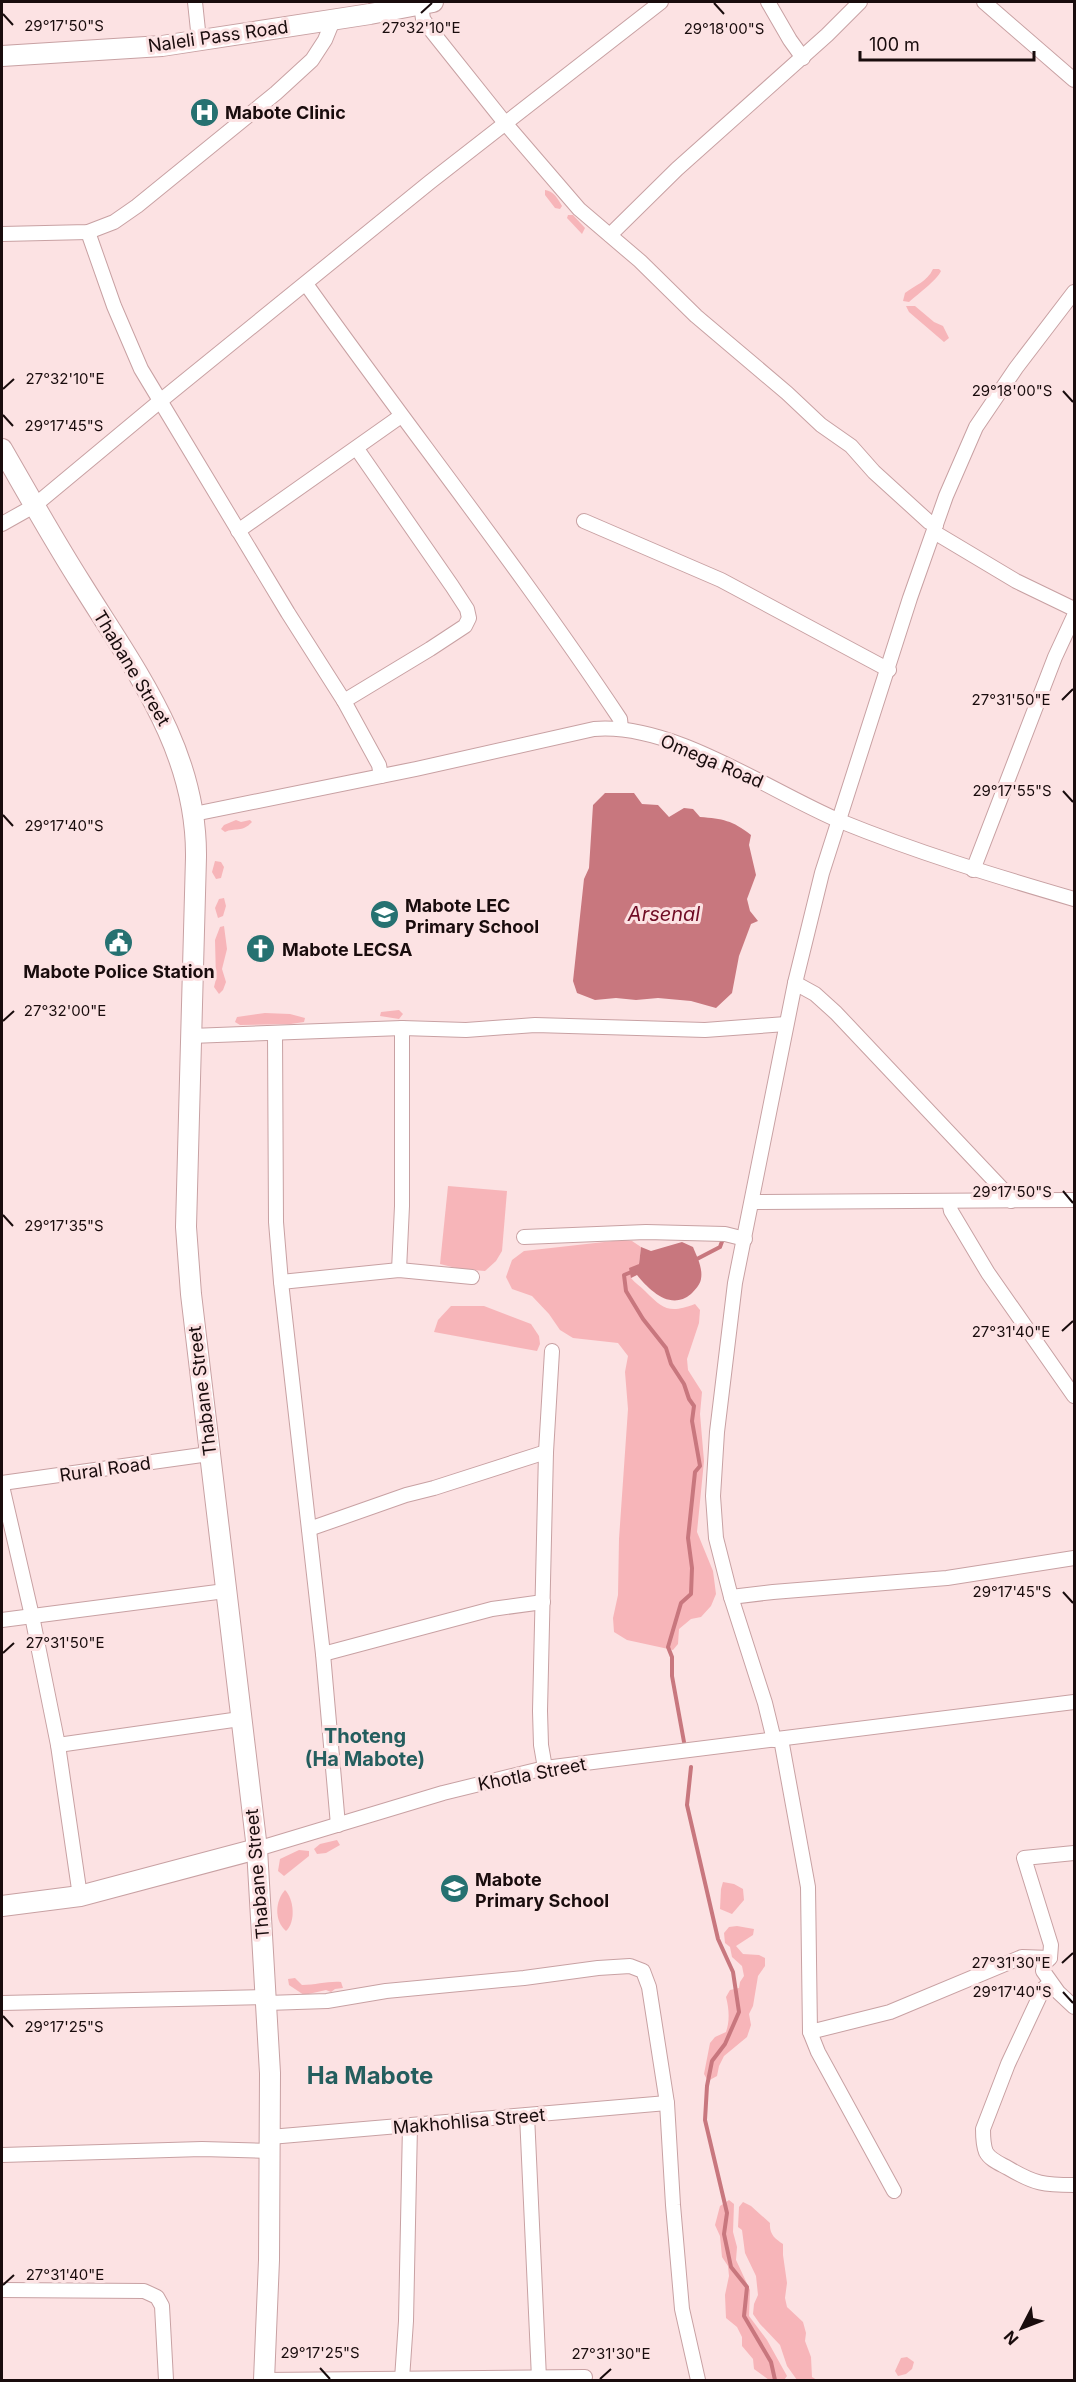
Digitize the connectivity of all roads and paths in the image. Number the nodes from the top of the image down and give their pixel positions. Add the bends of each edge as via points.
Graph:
1 (195, 2) edge
2 (662, 2) edge
3 (768, 2) edge
4 (860, 2) edge
5 (984, 2) edge
6 (427, 3) edge
7 (367, 8) edge
8 (334, 18) junction
9 (199, 40) junction
10 (2, 56) edge
11 (803, 58) junction
12 (1074, 80) edge
13 (505, 123) junction
14 (88, 232) junction
15 (2, 234) edge
16 (610, 234) junction
17 (306, 284) junction
18 (1074, 292) edge
19 (159, 402) junction
20 (401, 416) junction
21 (357, 448) junction
22 (2, 449) edge
23 (34, 506) junction
24 (584, 521) dead end
25 (2, 524) edge
26 (935, 528) junction
27 (238, 531) junction
28 (1074, 609) edge
29 (1074, 616) edge
30 (889, 670) junction
31 (344, 701) junction
32 (621, 729) junction
33 (381, 776) junction
34 (194, 814) junction
35 (839, 820) junction
36 (973, 870) junction
37 (1074, 899) edge
38 (795, 982) junction
39 (786, 1024) junction
40 (402, 1028) junction
41 (274, 1033) junction
42 (191, 1036) junction
43 (1074, 1200) edge
44 (949, 1201) junction
45 (1011, 1201) junction
46 (752, 1202) junction
47 (524, 1237) dead end
48 (745, 1239) junction
49 (399, 1270) junction
50 (472, 1277) dead end
51 (281, 1282) junction
52 (552, 1351) dead end
53 (1074, 1396) edge
54 (546, 1452) junction
55 (209, 1454) junction
56 (2, 1484) edge
57 (309, 1529) junction
58 (1074, 1558) edge
59 (225, 1591) junction
60 (731, 1597) junction
61 (543, 1602) junction
62 (32, 1617) junction
63 (2, 1620) edge
64 (323, 1654) junction
65 (1074, 1702) edge
66 (240, 1719) junction
67 (778, 1739) junction
68 (58, 1745) junction
69 (545, 1768) junction
70 (338, 1825) junction
71 (257, 1849) junction
72 (1074, 1853) edge
73 (80, 1896) junction
74 (2, 1906) edge
75 (1050, 1958) junction
76 (1050, 1983) junction
77 (267, 2000) junction
78 (2, 2003) edge
79 (1074, 2007) edge
80 (810, 2032) junction
81 (667, 2103) junction
82 (527, 2115) junction
83 (410, 2125) junction
84 (270, 2144) junction
85 (2, 2155) edge
86 (1074, 2185) edge
87 (894, 2191) dead end
88 (2, 2290) edge
89 (585, 2377) dead end
90 (539, 2378) junction
91 (402, 2379) edge
92 (166, 2380) edge
93 (264, 2380) edge
94 (698, 2380) edge

1 - 9 street
2 - 13 street
3 - 11 street
4 - 11 street
5 - 12 street
6 - 7 street, Naleli Pass Road
6 - 13 street via 423,19
7 - 8 street, Naleli Pass Road
8 - 9 street, Naleli Pass Road
8 - 14 street via 312,60 276,93 137,206 114,222
9 - 10 street, Naleli Pass Road
11 - 16 street
13 - 16 street via 579,209
13 - 17 street
14 - 15 street
14 - 19 street via 114,306
16 - 26 street via 696,316 850,446
17 - 19 street
17 - 20 street
18 - 26 street via 976,427
19 - 23 street
19 - 27 street
20 - 21 street
20 - 32 street via 533,592 620,719
21 - 27 street
21 - 31 street via 452,586 469,618 465,626 449,637
22 - 23 street, Thabane Street
23 - 25 street
23 - 34 street, Thabane Street via 156,704 176,746
24 - 30 street via 721,580
26 - 28 street via 1016,581
26 - 30 street
27 - 31 street
29 - 36 street
30 - 35 street
31 - 33 street via 379,765
32 - 33 street, Omega Road via 594,729
32 - 35 street, Omega Road via 675,743
33 - 34 street, Omega Road
34 - 42 street, Thabane Street
35 - 36 street, Omega Road
35 - 38 street
36 - 37 street, Omega Road
38 - 39 street
38 - 45 street via 836,1013
39 - 40 street via 705,1030 536,1025 466,1030
39 - 46 street
40 - 41 street
40 - 49 street
41 - 42 street
41 - 51 street via 276,1222
42 - 55 street, Thabane Street via 186,1227
43 - 45 street
44 - 45 street
44 - 46 street
44 - 53 street via 951,1211 988,1273
46 - 48 street
47 - 48 street via 646,1232 725,1234
48 - 60 street via 735,1283 713,1496 716,1538
49 - 50 street
49 - 51 street
51 - 57 street
52 - 54 street
54 - 57 street
54 - 61 street
55 - 56 street, Rural Road
55 - 59 street, Thabane Street
56 - 62 street
57 - 64 street
58 - 60 street via 947,1578
59 - 62 street
59 - 66 street, Thabane Street
60 - 67 street
61 - 64 street via 492,1609
61 - 69 street via 540,1711
62 - 63 street
62 - 68 street
64 - 70 street
65 - 67 street, Khotla Street
66 - 68 street
66 - 71 street, Thabane Street
67 - 69 street, Khotla Street
67 - 80 street via 808,1887
68 - 73 street
69 - 70 street, Khotla Street
70 - 71 street, Khotla Street
71 - 73 street, Khotla Street
71 - 77 street, Thabane Street
72 - 75 street via 1024,1858 1051,1945
73 - 74 street, Khotla Street
75 - 76 street via 1043,1971
75 - 80 street via 1022,1957 890,2012
76 - 79 street
76 - 86 street via 1043,1989 1008,2064 983,2129 983,2139 986,2152 1027,2180
77 - 78 street
77 - 81 street via 327,2001 386,1991 638,1967 649,1987
77 - 84 street, Thabane Street
80 - 87 street
81 - 82 street, Makhohlisa Street
81 - 94 street via 682,2309
82 - 83 street, Makhohlisa Street
82 - 90 street
83 - 84 street, Makhohlisa Street
83 - 91 street
84 - 85 street, Makhohlisa Street
84 - 93 street, Thabane Street
88 - 92 street via 144,2291 157,2297 162,2306
89 - 90 street
90 - 91 street
91 - 93 street

